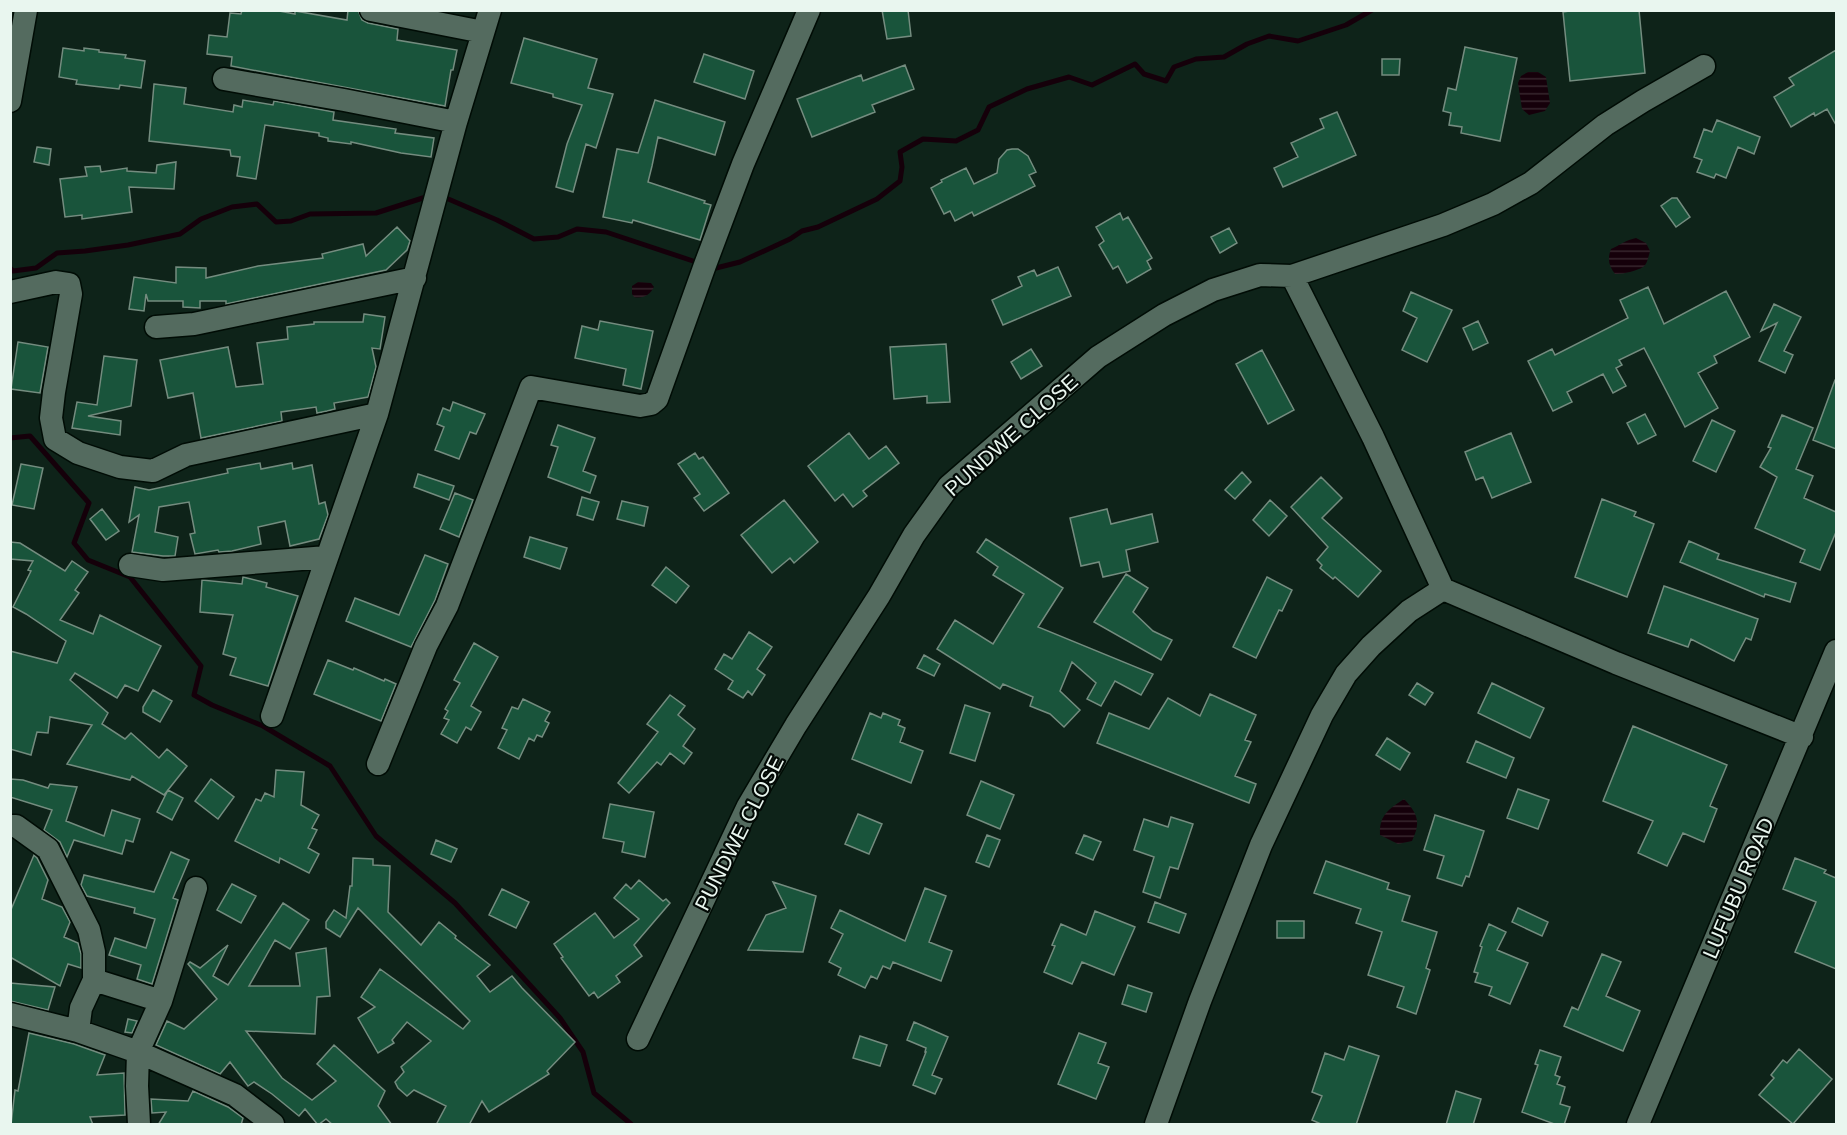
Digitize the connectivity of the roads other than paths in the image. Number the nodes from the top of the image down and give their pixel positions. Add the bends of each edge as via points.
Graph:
1 (26, 10) edge
2 (371, 10) edge
3 (490, 10) edge
4 (809, 10) edge
5 (483, 32) junction
6 (1704, 66) dead end
7 (224, 79) dead end
8 (10, 101) edge
9 (456, 122) junction
10 (1292, 276) junction
11 (415, 278) junction
12 (10, 292) edge
13 (156, 327) dead end
14 (377, 414) junction
15 (327, 557) junction
16 (130, 565) dead end
17 (1443, 590) junction
18 (1836, 651) edge
19 (272, 716) dead end
20 (1802, 737) junction
21 (378, 764) dead end
22 (10, 826) edge
23 (196, 888) dead end
24 (94, 980) junction
25 (161, 1001) junction
26 (10, 1014) edge
27 (78, 1031) junction
28 (638, 1039) dead end
29 (138, 1052) junction
30 (139, 1125) edge
31 (273, 1125) edge
32 (1156, 1125) edge
33 (1638, 1125) edge

1 - 8 street
2 - 5 street
3 - 5 street
4 - 21 street via 743,164 657,399 640,406 531,387 447,606 426,646
5 - 9 street
6 - 10 street via 1614,119 1531,183 1493,204
7 - 9 street
9 - 11 street
10 - 17 street via 1373,436
10 - 28 street, PUNDWE CLOSE via 1260,275 1213,290 1164,315 1098,357 949,486 914,535 748,806
11 - 13 street via 194,324
11 - 14 street
12 - 14 street via 56,282 69,284 71,294 51,418 55,440 78,453 120,467 153,471 186,455
14 - 15 street
15 - 16 street via 162,570
15 - 19 street
17 - 20 street
17 - 32 street via 1409,611 1371,646 1346,674 1322,715 1261,845
18 - 20 street, LUFUBU ROAD
20 - 33 street, LUFUBU ROAD
22 - 24 street via 16,826 48,849 89,930
23 - 25 street
24 - 25 street
24 - 27 street via 81,1008
25 - 29 street
26 - 27 street
27 - 29 street
29 - 30 street
29 - 31 street via 235,1095

